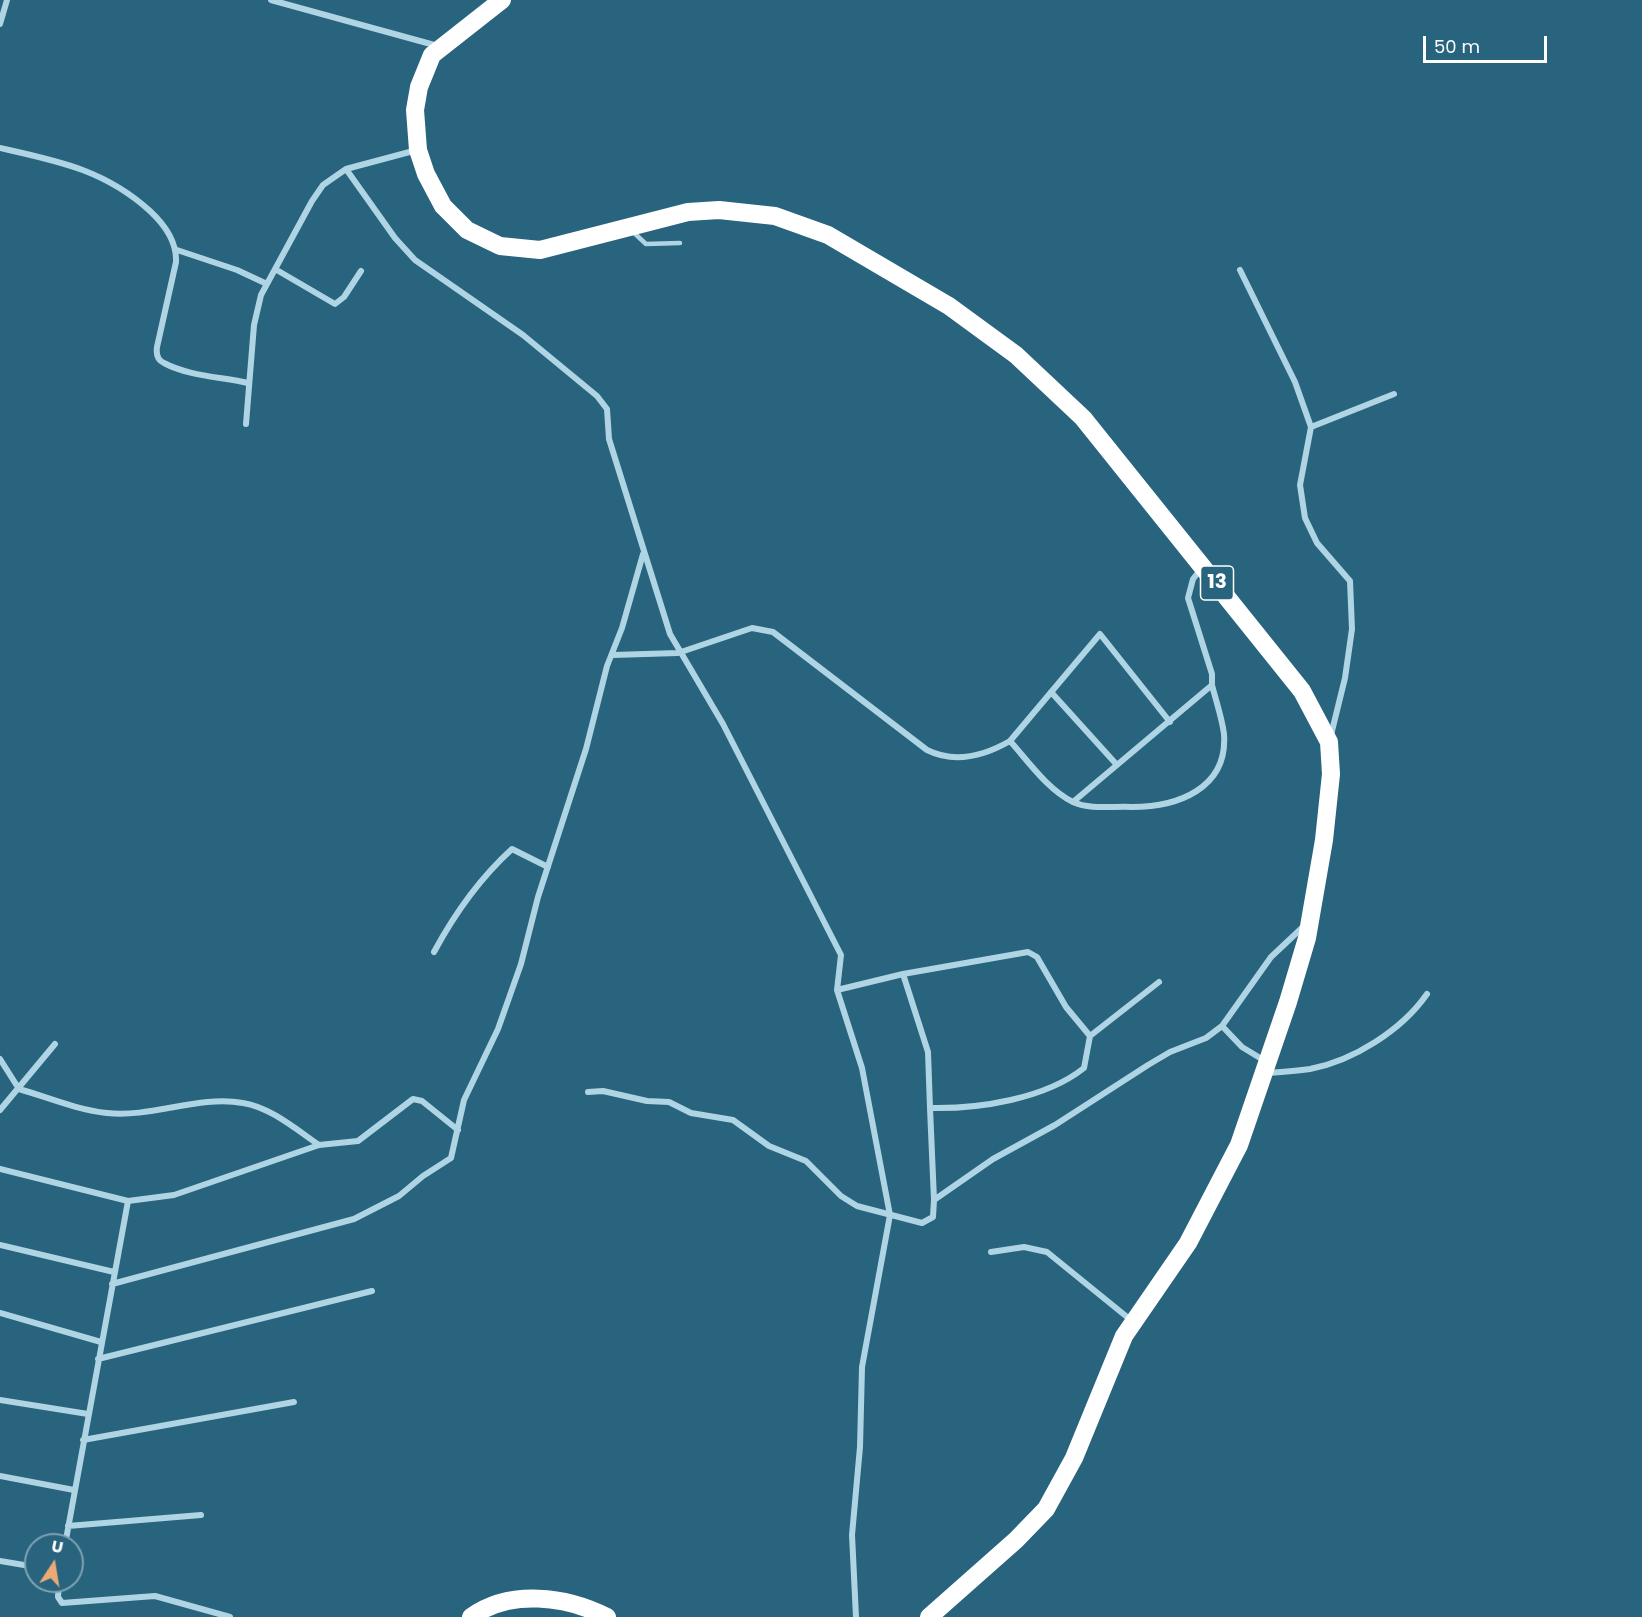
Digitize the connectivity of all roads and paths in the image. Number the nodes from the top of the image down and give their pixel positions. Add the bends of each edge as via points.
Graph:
1 (7, 0) edge
2 (271, 0) edge
3 (502, 0) edge
4 (0, 24) edge
5 (442, 47) junction
6 (0, 148) edge
7 (418, 150) junction
8 (346, 169) junction
9 (628, 226) junction
10 (680, 243) dead end
11 (177, 250) junction
12 (275, 269) junction
13 (1240, 270) dead end
14 (361, 272) dead end
15 (267, 284) junction
16 (248, 383) junction
17 (1394, 394) dead end
18 (246, 424) dead end
19 (1311, 427) junction
20 (643, 555) junction
21 (1204, 565) junction
22 (678, 652) junction
23 (613, 655) junction
24 (1212, 685) junction
25 (1051, 692) junction
26 (1170, 722) junction
27 (1010, 741) junction
28 (1329, 742) junction
29 (1117, 765) junction
30 (1073, 801) junction
31 (548, 867) junction
32 (1310, 921) junction
33 (434, 951) dead end
34 (903, 974) junction
35 (1159, 982) dead end
36 (837, 990) junction
37 (1427, 994) dead end
38 (1221, 1026) junction
39 (1090, 1036) junction
40 (55, 1044) dead end
41 (0, 1059) edge
42 (1266, 1068) junction
43 (19, 1089) junction
44 (588, 1092) dead end
45 (930, 1108) junction
46 (0, 1110) edge
47 (458, 1130) junction
48 (319, 1144) junction
49 (0, 1169) edge
50 (934, 1200) junction
51 (128, 1201) junction
52 (890, 1215) junction
53 (0, 1245) edge
54 (991, 1252) dead end
55 (114, 1272) junction
56 (112, 1284) junction
57 (372, 1291) dead end
58 (0, 1312) edge
59 (1134, 1322) junction
60 (101, 1342) junction
61 (98, 1359) junction
62 (0, 1400) edge
63 (294, 1402) dead end
64 (88, 1414) junction
65 (83, 1440) junction
66 (0, 1476) edge
67 (74, 1490) junction
68 (201, 1515) dead end
69 (68, 1526) junction
70 (67, 1533) edge
71 (0, 1561) edge
72 (24, 1564) edge
73 (58, 1593) edge
74 (230, 1617) edge
75 (471, 1617) edge
76 (607, 1617) edge
77 (856, 1617) edge
78 (929, 1617) edge

1 - 4 street
2 - 5 street
3 - 5 highway, 13
5 - 7 highway, 13 via 426,66 419,87
6 - 11 street via 100,175 134,196 163,223
7 - 8 street
7 - 9 highway, 13 via 443,206 467,230 500,246 540,250
8 - 12 street via 323,186
8 - 20 street via 395,238 416,260 514,328 597,396 607,409 609,439
9 - 10 lane via 645,244
9 - 21 highway, 13 via 688,212 719,210 775,216 828,235 949,306 1016,355 1083,418
11 - 15 street
11 - 16 street via 158,358 194,372
12 - 14 street via 335,304
12 - 15 street
13 - 19 street via 1295,382
15 - 16 street via 254,325
16 - 18 street
17 - 19 street
19 - 28 street via 1300,485 1305,518 1317,543 1350,581 1352,608 1345,678
20 - 22 street
20 - 23 street
21 - 24 street via 1193,579 1188,598
21 - 28 highway, 13 via 1302,691
22 - 23 street
22 - 27 street via 763,628 934,753 972,757
22 - 36 street via 723,724 841,955
23 - 31 street
24 - 26 street
24 - 30 street via 1224,733 1217,769 1205,784 1189,797 1170,804 1091,806
25 - 26 street via 1102,634
25 - 27 street
25 - 29 street
26 - 29 street
27 - 30 street via 1059,792
28 - 32 highway, 13 via 1328,805
29 - 30 street
31 - 33 street via 512,849 456,911
31 - 47 street via 521,964 498,1029 464,1100
32 - 38 street via 1271,957
32 - 42 highway, 13
34 - 36 street
34 - 39 street via 997,955 1033,953 1066,1007
34 - 45 street via 928,1052
35 - 39 street
36 - 52 street via 862,1068
37 - 42 street via 1408,1016 1351,1055 1310,1069
38 - 42 street
38 - 50 street via 1206,1038 1148,1065 1055,1125 993,1159
39 - 45 street via 1084,1068 1074,1076 1016,1097 957,1108
40 - 43 street
41 - 43 street
42 - 59 highway, 13 via 1226,1172 1188,1243
43 - 46 street
43 - 48 street via 108,1113 202,1103 245,1103 288,1123
44 - 52 street via 669,1102 690,1113 734,1120 769,1146 806,1161 857,1206
45 - 50 street
47 - 48 street via 422,1101 413,1099 363,1139
47 - 56 street via 448,1162 399,1196 354,1218
48 - 51 street via 174,1195
49 - 51 street
50 - 52 street via 933,1217 928,1222
51 - 55 street
52 - 77 street via 862,1367 852,1535
53 - 55 street
54 - 59 street via 1024,1247 1047,1252
55 - 56 street
56 - 60 street
57 - 61 street
58 - 60 street
59 - 78 highway, 13 via 1110,1367 1074,1458 1046,1509
60 - 61 street
61 - 64 street
62 - 64 street
63 - 65 street
64 - 65 street
65 - 67 street
66 - 67 street
67 - 69 street
68 - 69 street
69 - 70 street
71 - 72 street
73 - 74 street via 62,1603 155,1596
75 - 76 highway via 507,1601 535,1597

